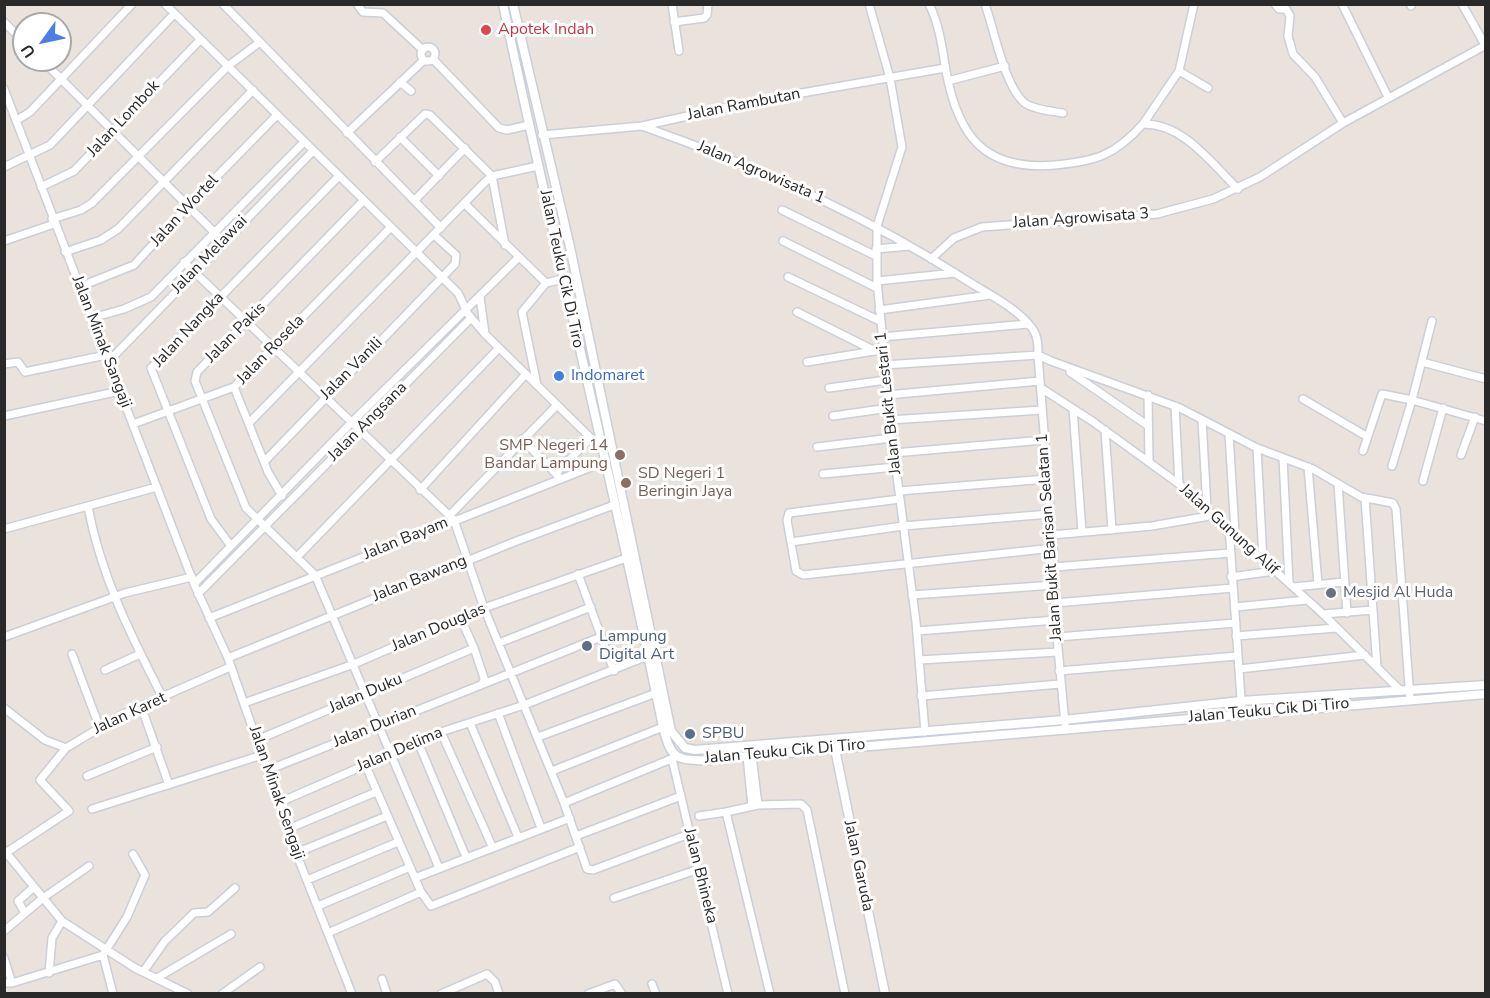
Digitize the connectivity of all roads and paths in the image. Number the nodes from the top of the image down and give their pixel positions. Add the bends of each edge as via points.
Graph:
1 (132, 4) edge
2 (165, 4) edge
3 (223, 4) edge
4 (357, 4) edge
5 (503, 4) edge
6 (513, 4) edge
7 (672, 4) edge
8 (708, 4) edge
9 (870, 4) edge
10 (929, 4) edge
11 (985, 4) edge
12 (1194, 4) edge
13 (1275, 4) edge
14 (1342, 4) edge
15 (1462, 4) edge
16 (174, 14) junction
17 (674, 22) junction
18 (200, 40) junction
19 (260, 42) junction
20 (1485, 45) edge
21 (423, 50) junction
22 (679, 51) dead end
23 (433, 59) junction
24 (424, 60) junction
25 (526, 60) junction
26 (516, 63) junction
27 (228, 66) junction
28 (1005, 66) junction
29 (945, 68) junction
30 (1179, 71) junction
31 (53, 72) edge
32 (890, 78) junction
33 (60, 79) junction
34 (948, 81) junction
35 (400, 82) junction
36 (532, 86) junction
37 (522, 88) junction
38 (1208, 88) dead end
39 (4, 89) edge
40 (253, 90) junction
41 (411, 91) dead end
42 (1388, 97) junction
43 (86, 105) junction
44 (1063, 113) dead end
45 (278, 116) junction
46 (16, 120) junction
47 (1343, 123) junction
48 (1143, 124) junction
49 (529, 125) junction
50 (642, 126) junction
51 (112, 130) junction
52 (347, 133) junction
53 (542, 135) junction
54 (400, 137) junction
55 (304, 142) junction
56 (465, 148) junction
57 (313, 151) junction
58 (137, 155) junction
59 (30, 156) junction
60 (375, 162) junction
61 (537, 166) junction
62 (4, 167) edge
63 (439, 176) junction
64 (492, 176) junction
65 (338, 177) junction
66 (163, 181) junction
67 (41, 187) junction
68 (1238, 189) junction
69 (415, 200) junction
70 (362, 202) junction
71 (465, 204) junction
72 (188, 206) junction
73 (782, 210) dead end
74 (53, 221) junction
75 (877, 226) junction
76 (390, 228) junction
77 (441, 228) junction
78 (214, 232) junction
79 (434, 235) junction
80 (4, 241) edge
81 (223, 241) junction
82 (783, 241) dead end
83 (505, 245) junction
84 (909, 246) junction
85 (65, 252) junction
86 (876, 253) junction
87 (416, 254) junction
88 (518, 258) junction
89 (931, 259) junction
90 (184, 262) junction
91 (194, 270) junction
92 (955, 273) junction
93 (788, 276) dead end
94 (442, 278) junction
95 (562, 279) junction
96 (546, 283) junction
97 (164, 285) junction
98 (877, 285) junction
99 (79, 287) junction
100 (173, 294) junction
101 (990, 295) junction
102 (221, 296) junction
103 (480, 297) junction
104 (142, 302) junction
105 (581, 308) junction
106 (466, 310) junction
107 (879, 310) junction
108 (797, 312) dead end
109 (571, 314) junction
110 (152, 316) junction
111 (92, 318) junction
112 (471, 318) junction
113 (880, 321) junction
114 (1432, 321) dead end
115 (248, 322) junction
116 (1028, 324) junction
117 (485, 334) junction
118 (882, 337) junction
119 (274, 347) junction
120 (499, 348) junction
121 (879, 352) junction
122 (1038, 355) junction
123 (108, 358) junction
124 (807, 362) dead end
125 (1422, 362) junction
126 (4, 364) edge
127 (884, 365) junction
128 (1062, 367) junction
129 (299, 372) junction
130 (526, 374) junction
131 (1485, 379) edge
132 (886, 380) junction
133 (1040, 384) junction
134 (537, 385) junction
135 (234, 387) junction
136 (829, 387) dead end
137 (120, 391) junction
138 (887, 395) junction
139 (1148, 395) junction
140 (325, 396) junction
141 (203, 399) junction
142 (1303, 399) dead end
143 (1412, 400) junction
144 (557, 405) junction
145 (1175, 406) junction
146 (4, 407) edge
147 (889, 408) junction
148 (1443, 408) junction
149 (1073, 409) junction
150 (1042, 410) junction
151 (167, 411) junction
152 (6, 416) edge
153 (832, 416) dead end
154 (1475, 417) junction
155 (890, 420) junction
156 (1202, 420) junction
157 (1485, 421) edge
158 (352, 422) junction
159 (249, 423) junction
160 (133, 424) junction
161 (1147, 424) junction
162 (608, 428) junction
163 (360, 430) junction
164 (598, 430) junction
165 (1105, 430) junction
166 (1229, 435) junction
167 (1366, 436) junction
168 (591, 438) junction
169 (892, 438) junction
170 (522, 439) junction
171 (1044, 440) junction
172 (817, 447) dead end
173 (1257, 448) junction
174 (602, 449) junction
175 (1363, 450) dead end
176 (894, 453) junction
177 (1461, 455) dead end
178 (1283, 458) junction
179 (264, 462) junction
180 (391, 462) junction
181 (604, 462) junction
182 (1149, 462) junction
183 (1392, 466) dead end
184 (896, 467) junction
185 (1308, 467) junction
186 (823, 474) dead end
187 (558, 475) junction
188 (1047, 479) junction
189 (1423, 481) dead end
190 (1179, 484) junction
191 (1338, 484) junction
192 (157, 487) junction
193 (420, 490) junction
194 (899, 495) junction
195 (282, 496) junction
196 (1365, 498) junction
197 (614, 505) junction
198 (88, 507) junction
199 (1207, 508) junction
200 (1050, 514) junction
201 (1215, 515) junction
202 (452, 518) junction
203 (256, 520) junction
204 (264, 526) junction
205 (903, 526) junction
206 (4, 529) edge
207 (1112, 530) junction
208 (1232, 530) junction
209 (1082, 532) junction
210 (1052, 535) junction
211 (791, 542) junction
212 (231, 546) junction
213 (1053, 548) junction
214 (1230, 552) junction
215 (297, 557) junction
216 (631, 557) junction
217 (1263, 560) junction
218 (467, 561) junction
219 (907, 562) junction
220 (1054, 567) junction
221 (1274, 571) junction
222 (578, 574) junction
223 (315, 575) junction
224 (1231, 577) junction
225 (193, 581) junction
226 (1344, 582) junction
227 (1318, 584) junction
228 (1055, 585) junction
229 (1291, 585) junction
230 (1233, 588) junction
231 (198, 594) junction
232 (912, 595) junction
233 (113, 597) junction
234 (1307, 600) junction
235 (1055, 603) junction
236 (591, 607) junction
237 (1235, 607) junction
238 (484, 608) junction
239 (1373, 610) junction
240 (1347, 613) junction
241 (1323, 614) junction
242 (332, 615) junction
243 (460, 617) junction
244 (209, 618) junction
245 (1056, 620) junction
246 (1236, 623) junction
247 (1336, 628) junction
248 (917, 631) junction
249 (1236, 636) junction
250 (4, 637) edge
251 (601, 637) junction
252 (1056, 638) junction
253 (500, 643) junction
254 (474, 648) junction
255 (1058, 652) junction
256 (72, 654) dead end
257 (140, 654) junction
258 (652, 655) junction
259 (1365, 655) junction
260 (1237, 656) junction
261 (228, 658) junction
262 (919, 660) junction
263 (354, 664) junction
264 (230, 667) junction
265 (1377, 667) junction
266 (1239, 669) junction
267 (105, 670) dead end
268 (614, 671) junction
269 (1059, 671) junction
270 (511, 673) junction
271 (483, 682) junction
272 (1060, 684) junction
273 (1485, 685) edge
274 (656, 693) junction
275 (366, 694) junction
276 (1407, 694) junction
277 (1485, 694) edge
278 (921, 696) junction
279 (163, 698) junction
280 (1241, 701) junction
281 (244, 703) junction
282 (524, 705) junction
283 (141, 706) junction
284 (6, 713) edge
285 (498, 713) junction
286 (1242, 713) junction
287 (470, 723) junction
288 (1065, 724) junction
289 (379, 725) junction
290 (99, 726) junction
291 (663, 727) junction
292 (441, 732) junction
293 (925, 732) junction
294 (538, 737) junction
295 (257, 740) junction
296 (418, 742) junction
297 (833, 743) junction
298 (157, 747) junction
299 (66, 748) junction
300 (391, 753) junction
301 (262, 756) junction
302 (749, 756) junction
303 (675, 758) junction
304 (364, 764) junction
305 (268, 770) junction
306 (552, 771) junction
307 (87, 776) dead end
308 (169, 785) junction
309 (376, 792) junction
310 (681, 796) junction
311 (278, 802) junction
312 (564, 803) junction
313 (755, 806) junction
314 (92, 810) dead end
315 (726, 812) junction
316 (387, 816) junction
317 (699, 816) dead end
318 (570, 818) junction
319 (541, 828) junction
320 (288, 829) junction
321 (689, 834) junction
322 (576, 836) junction
323 (518, 837) junction
324 (398, 842) junction
325 (492, 846) junction
326 (580, 848) junction
327 (6, 851) edge
328 (296, 853) junction
329 (133, 854) dead end
330 (466, 857) junction
331 (89, 866) dead end
332 (410, 867) junction
333 (439, 868) junction
334 (699, 869) junction
335 (415, 878) junction
336 (307, 880) junction
337 (34, 887) junction
338 (235, 888) dead end
339 (421, 892) junction
340 (43, 898) junction
341 (614, 898) dead end
342 (318, 906) junction
343 (25, 913) junction
344 (62, 921) junction
345 (4, 931) edge
346 (328, 933) junction
347 (231, 934) dead end
348 (105, 953) junction
349 (4, 958) edge
350 (260, 967) dead end
351 (143, 972) junction
352 (49, 973) junction
353 (157, 978) junction
354 (382, 979) dead end
355 (8, 983) edge
356 (652, 984) dead end
357 (183, 992) edge
358 (112, 993) edge
359 (222, 993) edge
360 (352, 993) edge
361 (387, 993) edge
362 (441, 993) edge
363 (499, 993) edge
364 (588, 993) edge
365 (622, 993) edge
366 (656, 993) edge
367 (728, 993) edge
368 (770, 993) edge
369 (845, 993) edge
370 (885, 993) edge

1 - 33 street
2 - 16 street
3 - 19 street
4 - 21 street via 363,12 383,13
5 - 26 street, Jalan Teuku Cik Di Tiro
6 - 25 street, Jalan Teuku Cik Di Tiro
7 - 17 street
8 - 17 street via 704,18
9 - 32 street, Jalan Bukit Lestari 1
10 - 29 street via 943,44
11 - 28 street
12 - 30 street
13 - 47 street via 1290,16 1288,36 1293,54 1315,77
14 - 42 street
15 - 20 street
16 - 18 street
16 - 43 street
17 - 22 street
18 - 27 street
18 - 51 street, Jalan Lombok
19 - 27 street
19 - 52 street
20 - 42 street, Jalan Agrowisata 3
21 - 23 street via 432,48
21 - 24 street
23 - 24 street
23 - 49 street via 499,128
24 - 35 street
25 - 26 street via 522,67
25 - 36 street, Jalan Teuku Cik Di Tiro
26 - 37 street, Jalan Teuku Cik Di Tiro
27 - 40 street
27 - 58 street
28 - 34 street
28 - 44 street via 1024,102
29 - 32 street, Jalan Rambutan
29 - 34 street
30 - 38 street
30 - 48 street
31 - 33 street
32 - 50 street, Jalan Rambutan
32 - 75 street, Jalan Bukit Lestari 1 via 902,147
33 - 43 street
33 - 46 street via 30,112
34 - 48 street via 960,119 969,133 994,158 1011,165 1046,166 1098,159 1116,151
35 - 41 street
35 - 52 street
36 - 37 street via 525,82
36 - 53 street, Jalan Teuku Cik Di Tiro
37 - 49 street, Jalan Teuku Cik Di Tiro
39 - 46 street, Jalan Minak Sangaji
40 - 45 street
40 - 66 street
42 - 47 street, Jalan Agrowisata 3
43 - 51 street
43 - 59 street via 50,146
45 - 55 street
45 - 72 street, Jalan Wortel
46 - 59 street, Jalan Minak Sangaji
47 - 68 street, Jalan Agrowisata 3
48 - 68 street via 1168,127 1180,134
49 - 61 street, Jalan Teuku Cik Di Tiro
50 - 53 street, Jalan Rambutan
50 - 75 street, Jalan Agrowisata 1 via 799,188
51 - 58 street
51 - 67 street, Jalan Lombok via 74,171
52 - 60 street
53 - 105 street, Jalan Teuku Cik Di Tiro via 566,227
54 - 56 street via 428,114
54 - 60 street
54 - 63 street
55 - 57 street
55 - 78 street, Jalan Melawai
56 - 63 street
56 - 64 street
57 - 65 street
57 - 81 street, Jalan Melawai
58 - 66 street
58 - 74 street via 87,207
59 - 62 street
59 - 67 street, Jalan Minak Sangaji
60 - 69 street
61 - 64 street
61 - 95 street, Jalan Teuku Cik Di Tiro
63 - 69 street
64 - 71 street
64 - 83 street
65 - 70 street
65 - 102 street, Jalan Nangka
66 - 72 street
66 - 85 street via 110,236
67 - 74 street, Jalan Minak Sangaji
68 - 89 street, Jalan Agrowisata 3 via 1214,200 1157,214 982,227 954,238
69 - 77 street
70 - 76 street
70 - 115 street, Jalan Pakis
71 - 77 street
71 - 83 street
72 - 78 street
72 - 99 street, Jalan Wortel via 134,266
73 - 86 street
74 - 80 street
74 - 85 street, Jalan Minak Sangaji
75 - 84 street, Jalan Agrowisata 1
75 - 86 street, Jalan Bukit Lestari 1
76 - 87 street
76 - 119 street, Jalan Rosela
77 - 79 street
78 - 81 street
78 - 90 street, Jalan Melawai
79 - 87 street
79 - 94 street, Jalan Vanili via 456,255 455,264
81 - 91 street, Jalan Melawai
82 - 98 street
83 - 88 street
84 - 86 street
84 - 89 street, Jalan Agrowisata 1
85 - 99 street, Jalan Minak Sangaji
86 - 98 street, Jalan Bukit Lestari 1
87 - 94 street
87 - 129 street
88 - 96 street
88 - 103 street
89 - 92 street, Jalan Agrowisata 1
90 - 91 street, Jalan Angsana
90 - 97 street, Jalan Melawai
91 - 100 street, Jalan Melawai
91 - 102 street, Jalan Angsana
92 - 98 street
92 - 101 street, Jalan Agrowisata 1
93 - 113 street
94 - 106 street via 461,297
94 - 140 street, Jalan Vanili
95 - 96 street
95 - 109 street, Jalan Teuku Cik Di Tiro
96 - 134 street via 522,312
97 - 100 street
97 - 104 street, Jalan Melawai
98 - 107 street, Jalan Bukit Lestari 1
99 - 111 street, Jalan Minak Sangaji
100 - 110 street, Jalan Melawai
101 - 107 street
101 - 116 street, Jalan Agrowisata 1
102 - 115 street, Jalan Angsana
102 - 151 street, Jalan Nangka via 153,364 152,376
103 - 106 street
103 - 117 street
104 - 110 street
104 - 111 street, Jalan Melawai
105 - 109 street
105 - 162 street, Jalan Teuku Cik Di Tiro
106 - 112 street
106 - 158 street
107 - 113 street, Jalan Bukit Lestari 1
108 - 121 street
109 - 164 street, Jalan Teuku Cik Di Tiro
110 - 123 street, Jalan Melawai
111 - 123 street, Jalan Minak Sangaji
112 - 117 street
112 - 163 street, Jalan Angsana
113 - 118 street, Jalan Bukit Lestari 1
114 - 125 street
115 - 119 street, Jalan Angsana
115 - 141 street, Jalan Pakis via 197,372 195,381
116 - 118 street
116 - 122 street, Jalan Bukit Barisan Selatan 1 via 1036,334
117 - 120 street
118 - 121 street, Jalan Bukit Lestari 1
119 - 129 street, Jalan Angsana
119 - 135 street, Jalan Rosela
120 - 130 street
120 - 180 street
121 - 124 street
121 - 127 street, Jalan Bukit Lestari 1
122 - 127 street
122 - 128 street
122 - 133 street, Jalan Bukit Barisan Selatan 1
123 - 126 street via 25,372 18,362
123 - 137 street, Jalan Minak Sangaji
125 - 131 street
125 - 143 street
127 - 132 street, Jalan Bukit Lestari 1
128 - 139 street
128 - 161 street
129 - 140 street, Jalan Angsana
129 - 159 street
130 - 134 street
130 - 193 street
132 - 136 street
132 - 138 street, Jalan Bukit Lestari 1
133 - 138 street
133 - 149 street, Jalan Gunung Alif
133 - 150 street, Jalan Bukit Barisan Selatan 1
134 - 144 street
135 - 141 street
135 - 159 street, Jalan Rosela
137 - 152 street
137 - 160 street, Jalan Minak Sangaji
138 - 147 street, Jalan Bukit Lestari 1
139 - 145 street
139 - 161 street
140 - 158 street, Jalan Angsana
140 - 179 street, Jalan Vanili
141 - 151 street
141 - 203 street, Jalan Pakis via 238,492
142 - 167 street
143 - 148 street
143 - 167 street via 1382,394
143 - 183 street
144 - 168 street
144 - 170 street
145 - 156 street
145 - 190 street
146 - 152 street
147 - 153 street
147 - 155 street, Jalan Bukit Lestari 1
148 - 154 street
148 - 189 street
149 - 165 street, Jalan Gunung Alif
149 - 209 street
150 - 155 street
150 - 171 street, Jalan Bukit Barisan Selatan 1
151 - 160 street
151 - 212 street, Jalan Nangka via 211,519
154 - 157 street
154 - 177 street
155 - 169 street, Jalan Bukit Lestari 1
156 - 166 street
156 - 199 street
158 - 163 street, Jalan Angsana
158 - 195 street
159 - 179 street, Jalan Rosela
160 - 192 street, Jalan Minak Sangaji
161 - 182 street
162 - 164 street
162 - 216 street, Jalan Teuku Cik Di Tiro
163 - 180 street, Jalan Angsana
163 - 204 street, Jalan Angsana
164 - 174 street, Jalan Teuku Cik Di Tiro
165 - 182 street, Jalan Gunung Alif
165 - 207 street
166 - 173 street
166 - 208 street
167 - 175 street
168 - 174 street
168 - 187 street
169 - 172 street
169 - 176 street, Jalan Bukit Lestari 1
170 - 187 street
170 - 202 street
171 - 176 street
171 - 188 street, Jalan Bukit Barisan Selatan 1
173 - 178 street
173 - 217 street
174 - 181 street, Jalan Teuku Cik Di Tiro
176 - 184 street, Jalan Bukit Lestari 1
178 - 185 street
178 - 229 street
179 - 195 street, Jalan Rosela
180 - 193 street, Jalan Angsana
180 - 215 street
181 - 187 street, Jalan Bayam
181 - 197 street, Jalan Teuku Cik Di Tiro
182 - 190 street, Jalan Gunung Alif
184 - 186 street
184 - 194 street, Jalan Bukit Lestari 1
185 - 191 street
185 - 227 street
187 - 202 street, Jalan Bayam
188 - 194 street
188 - 200 street, Jalan Bukit Barisan Selatan 1
190 - 199 street, Jalan Gunung Alif
191 - 196 street
191 - 226 street
192 - 198 street
192 - 225 street, Jalan Minak Sangaji
193 - 202 street, Jalan Angsana
194 - 205 street, Jalan Bukit Lestari 1
194 - 211 street via 791,512 787,515
195 - 203 street
196 - 239 street
196 - 276 street via 1390,501 1396,509
197 - 216 street, Jalan Teuku Cik Di Tiro
197 - 218 street, Jalan Bawang
198 - 206 street
198 - 233 street
199 - 201 street, Jalan Gunung Alif
200 - 205 street
200 - 210 street, Jalan Bukit Barisan Selatan 1
201 - 207 street
201 - 208 street, Jalan Gunung Alif
202 - 218 street
202 - 223 street, Jalan Bayam
203 - 204 street, Jalan Pakis
203 - 212 street
204 - 215 street
204 - 231 street, Jalan Angsana
205 - 211 street
205 - 219 street, Jalan Bukit Lestari 1
207 - 209 street
208 - 214 street
208 - 217 street, Jalan Gunung Alif
209 - 210 street
210 - 213 street, Jalan Bukit Barisan Selatan 1
211 - 219 street via 794,566 803,575
212 - 225 street
213 - 219 street
213 - 220 street, Jalan Bukit Barisan Selatan 1
214 - 220 street
214 - 224 street
215 - 223 street
216 - 222 street, Jalan Douglas
216 - 258 street, Jalan Teuku Cik Di Tiro
217 - 221 street, Jalan Gunung Alif
218 - 238 street
218 - 242 street, Jalan Bawang
219 - 232 street, Jalan Bukit Lestari 1
220 - 228 street, Jalan Bukit Barisan Selatan 1
221 - 224 street
221 - 229 street, Jalan Gunung Alif
222 - 236 street
222 - 238 street, Jalan Douglas
223 - 242 street
223 - 244 street, Jalan Bayam
224 - 230 street
225 - 231 street, Jalan Minak Sangaji
225 - 233 street
226 - 227 street
226 - 240 street
227 - 229 street
228 - 232 street
228 - 235 street, Jalan Bukit Barisan Selatan 1
229 - 234 street, Jalan Gunung Alif
230 - 235 street
230 - 237 street
231 - 244 street, Jalan Minak Sengaji
232 - 248 street, Jalan Bukit Lestari 1
233 - 250 street
233 - 257 street
234 - 237 street
234 - 241 street, Jalan Gunung Alif
235 - 245 street, Jalan Bukit Barisan Selatan 1
236 - 251 street
236 - 253 street
237 - 246 street
238 - 243 street, Jalan Douglas
238 - 253 street
239 - 240 street
239 - 265 street
240 - 241 street
241 - 247 street, Jalan Gunung Alif
242 - 261 street, Jalan Bawang
242 - 263 street
243 - 254 street
243 - 263 street, Jalan Douglas
244 - 261 street, Jalan Minak Sengaji
245 - 248 street
245 - 252 street, Jalan Bukit Barisan Selatan 1
246 - 249 street
246 - 252 street
247 - 249 street
247 - 259 street, Jalan Gunung Alif
248 - 262 street, Jalan Bukit Lestari 1
249 - 260 street
251 - 268 street
251 - 270 street, Jalan Durian
252 - 255 street, Jalan Bukit Barisan Selatan 1
253 - 270 street
254 - 271 street
254 - 275 street, Jalan Duku
255 - 262 street
255 - 269 street, Jalan Bukit Barisan Selatan 1
256 - 290 street
257 - 267 street
257 - 279 street
258 - 268 street, Jalan Delima
258 - 274 street, Jalan Teuku Cik Di Tiro
258 - 297 street, Jalan Teuku Cik Di Tiro via 671,731 685,748
259 - 265 street, Jalan Gunung Alif
259 - 266 street
260 - 266 street
260 - 269 street
261 - 264 street, Jalan Minak Sengaji
262 - 278 street, Jalan Bukit Lestari 1
263 - 275 street
263 - 281 street, Jalan Douglas
264 - 279 street, Jalan Karet
264 - 281 street, Jalan Minak Sengaji
265 - 276 street, Jalan Gunung Alif
266 - 280 street
268 - 282 street, Jalan Delima
269 - 272 street, Jalan Bukit Barisan Selatan 1
270 - 271 street, Jalan Durian
270 - 282 street
271 - 289 street, Jalan Durian
272 - 278 street
272 - 288 street, Jalan Bukit Barisan Selatan 1
273 - 276 street, Jalan Teuku Cik Di Tiro
274 - 291 street, Jalan Teuku Cik Di Tiro
274 - 294 street
275 - 289 street
275 - 295 street, Jalan Duku
276 - 277 street, Jalan Teuku Cik Di Tiro
276 - 280 street, Jalan Teuku Cik Di Tiro
276 - 286 street, Jalan Teuku Cik Di Tiro
278 - 293 street, Jalan Bukit Lestari 1
279 - 283 street, Jalan Karet
280 - 286 street
280 - 288 street, Jalan Teuku Cik Di Tiro
281 - 295 street, Jalan Minak Sengaji
282 - 285 street, Jalan Delima
282 - 294 street
283 - 290 street, Jalan Karet
283 - 298 street
284 - 299 street via 45,740
285 - 287 street, Jalan Delima
285 - 319 street
286 - 288 street, Jalan Teuku Cik Di Tiro
287 - 292 street, Jalan Delima
287 - 323 street
288 - 293 street, Jalan Teuku Cik Di Tiro
288 - 297 street, Jalan Teuku Cik Di Tiro
289 - 300 street
289 - 305 street, Jalan Durian
290 - 299 street, Jalan Karet
291 - 303 street, Jalan Teuku Cik Di Tiro
291 - 306 street
292 - 296 street, Jalan Delima
292 - 325 street
293 - 297 street, Jalan Teuku Cik Di Tiro
294 - 306 street
295 - 301 street, Jalan Minak Sengaji
296 - 300 street, Jalan Delima
296 - 330 street
297 - 302 street, Jalan Teuku Cik Di Tiro
297 - 370 street, Jalan Garuda
298 - 307 street
298 - 308 street
299 - 327 street, Jalan Karet via 40,780 69,811
300 - 304 street, Jalan Delima
300 - 333 street
301 - 305 street, Jalan Minak Sengaji
301 - 308 street
302 - 303 street, Jalan Teuku Cik Di Tiro
302 - 313 street
303 - 310 street, Jalan Bhineka
303 - 312 street
304 - 309 street
304 - 311 street, Jalan Delima
305 - 311 street, Jalan Minak Sengaji
306 - 312 street
308 - 314 street
309 - 316 street
309 - 320 street
310 - 321 street, Jalan Bhineka
310 - 322 street
311 - 320 street, Jalan Minak Sengaji
312 - 318 street
313 - 315 street
313 - 369 street via 801,804 807,810
315 - 317 street
315 - 368 street
316 - 324 street
316 - 328 street
318 - 319 street
318 - 322 street
319 - 323 street
320 - 328 street, Jalan Minak Sengaji
321 - 326 street via 589,870
321 - 334 street, Jalan Bhineka
322 - 326 street
323 - 325 street
324 - 332 street
324 - 336 street
325 - 330 street
326 - 339 street via 435,906 428,904
327 - 337 street
328 - 336 street, Jalan Minak Sengaji
329 - 348 street via 145,875 127,917
330 - 333 street
331 - 340 street
332 - 335 street
332 - 342 street
333 - 335 street
334 - 341 street
334 - 367 street, Jalan Bhineka
335 - 339 street
336 - 342 street, Jalan Minak Sengaji
337 - 340 street
337 - 343 street via 18,901
338 - 351 street via 208,912 194,913 165,940
339 - 346 street
340 - 343 street
340 - 344 street
342 - 346 street, Jalan Minak Sengaji
343 - 345 street
344 - 348 street
344 - 352 street via 52,938
346 - 360 street, Jalan Minak Sengaji
347 - 353 street
348 - 351 street
348 - 352 street
348 - 358 street
349 - 355 street
350 - 359 street
351 - 353 street
352 - 355 street
353 - 357 street
354 - 361 street
356 - 366 street
362 - 363 street via 487,974
364 - 365 street via 615,984

